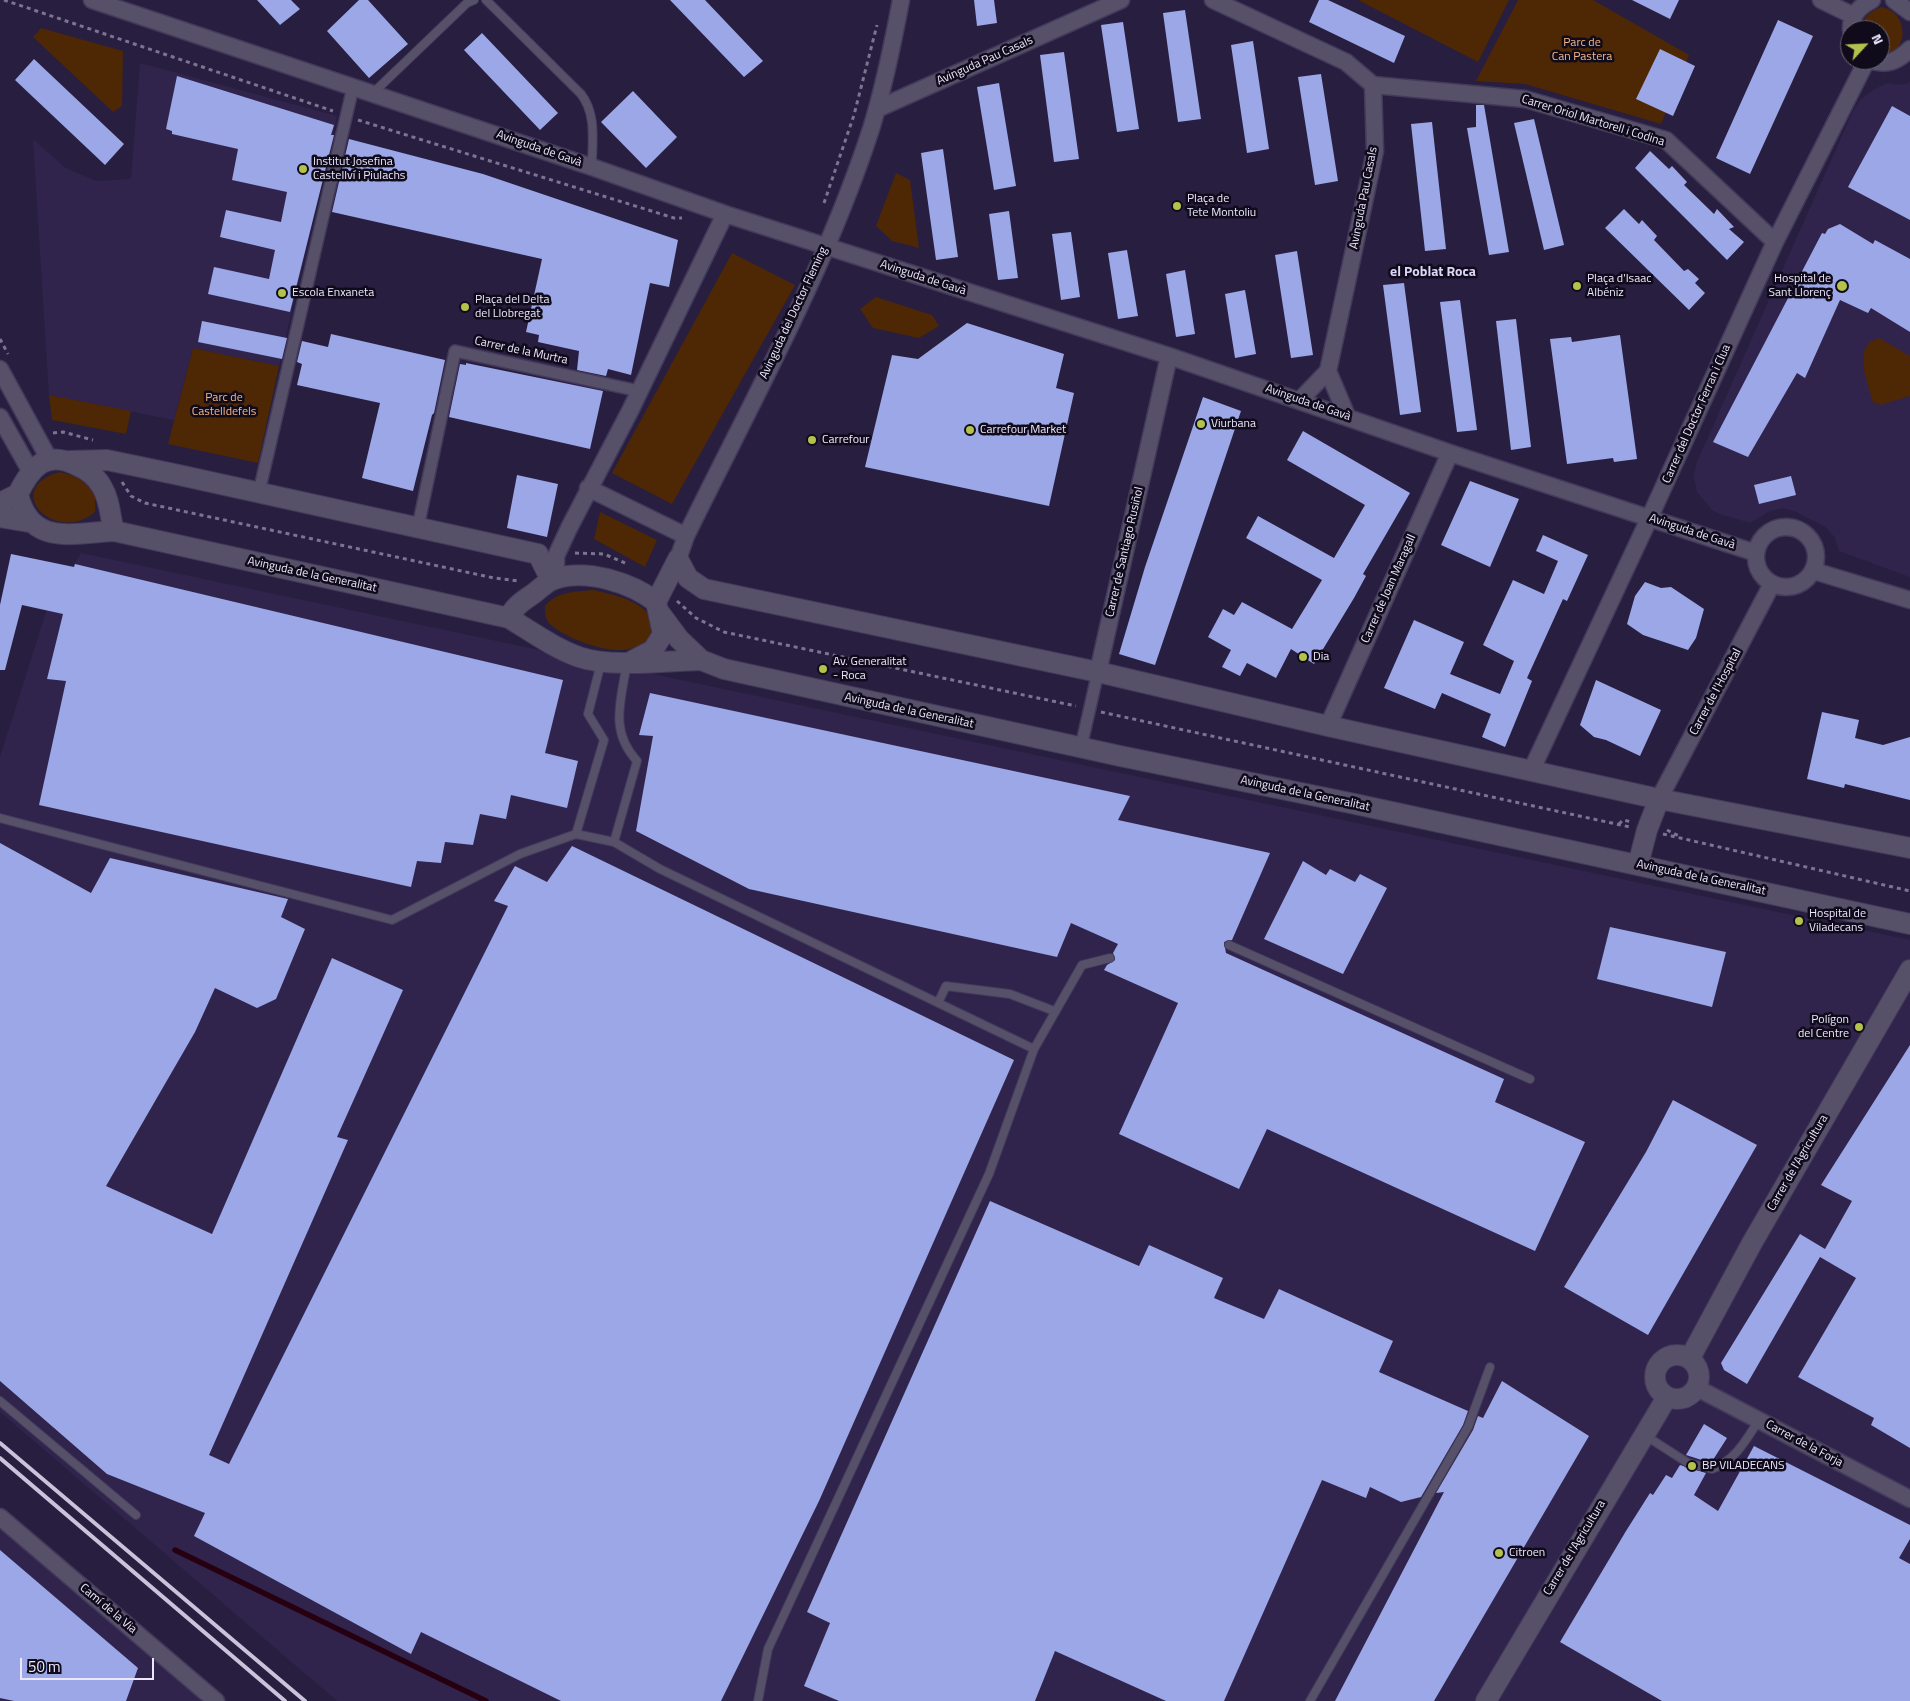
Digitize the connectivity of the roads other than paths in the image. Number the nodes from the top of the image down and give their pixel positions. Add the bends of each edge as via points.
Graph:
1 (92, 0) edge
2 (474, 0) edge
3 (486, 0) edge
4 (901, 0) edge
5 (1121, 0) edge
6 (1213, 0) edge
7 (1821, 0) edge
8 (1872, 0) edge
9 (1848, 20) edge
10 (1854, 20) edge
11 (1910, 49) edge
12 (1890, 63) edge
13 (1863, 70) edge
14 (1373, 85) junction
15 (352, 87) junction
16 (373, 93) junction
17 (876, 109) junction
18 (592, 167) junction
19 (725, 214) junction
20 (1775, 242) junction
21 (826, 245) junction
22 (1169, 356) junction
23 (0, 369) edge
24 (1328, 371) junction
25 (639, 392) junction
26 (1300, 400) junction
27 (1347, 416) junction
28 (0, 417) edge
29 (1450, 453) junction
30 (58, 460) junction
31 (31, 472) junction
32 (588, 488) junction
33 (260, 492) junction
34 (18, 494) junction
35 (0, 503) edge
36 (109, 508) junction
37 (0, 517) edge
38 (1650, 519) junction
39 (29, 522) junction
40 (418, 527) junction
41 (114, 531) junction
42 (89, 532) junction
43 (686, 536) junction
44 (1756, 553) junction
45 (678, 559) junction
46 (1814, 571) junction
47 (548, 583) junction
48 (1772, 584) junction
49 (660, 600) junction
50 (1910, 600) edge
51 (509, 618) junction
52 (546, 641) junction
53 (701, 660) junction
54 (601, 661) junction
55 (629, 662) junction
56 (1098, 672) junction
57 (1328, 726) junction
58 (1081, 747) junction
59 (1532, 769) junction
60 (1659, 799) junction
61 (0, 818) edge
62 (576, 834) junction
63 (614, 842) junction
64 (1910, 848) edge
65 (1638, 866) junction
66 (1910, 924) edge
67 (1230, 945) dead end
68 (1110, 958) dead end
69 (1910, 970) edge
70 (938, 1003) junction
71 (1054, 1011) junction
72 (1034, 1049) junction
73 (1530, 1079) dead end
74 (1690, 1358) junction
75 (1490, 1367) dead end
76 (1697, 1388) junction
77 (1667, 1397) junction
78 (0, 1401) edge
79 (1759, 1420) junction
80 (1644, 1435) junction
81 (1910, 1499) edge
82 (136, 1515) dead end
83 (0, 1517) edge
84 (216, 1701) edge
85 (758, 1701) edge
86 (1310, 1701) edge
87 (1486, 1701) edge

1 - 15 street, Avinguda de Gavà
2 - 16 lane via 467,3
3 - 18 lane via 588,104 592,113
4 - 17 street, Avinguda del Doctor Fleming
5 - 17 street, Avinguda Pau Casals
6 - 14 street via 1346,62
7 - 9 street
8 - 10 street via 1863,4
11 - 12 street via 1902,58
13 - 20 street, Carrer del Doctor Ferran i Clua
14 - 20 street, Carrer Oriol Martorell i Codina via 1525,99 1666,140
14 - 24 street, Avinguda Pau Casals via 1375,151
15 - 16 street, Avinguda de Gavà
15 - 33 street
16 - 18 street, Avinguda de Gavà
17 - 21 street, Avinguda del Doctor Fleming
18 - 19 street, Avinguda de Gavà
19 - 21 street, Avinguda de Gavà
19 - 25 street
20 - 38 street, Carrer del Doctor Ferran i Clua
21 - 22 street, Avinguda de Gavà
21 - 43 street, Avinguda del Doctor Fleming
22 - 26 street, Avinguda de Gavà
22 - 56 street, Carrer de Santiago Rusiñol
23 - 30 street
24 - 26 street
24 - 27 street
25 - 32 street
25 - 40 street, Carrer de la Murtra via 455,351
26 - 27 street, Avinguda de Gavà
27 - 29 street, Avinguda de Gavà
28 - 31 street
29 - 38 street, Avinguda de Gavà
29 - 57 street, Carrer de Joan Maragall
30 - 31 street
30 - 33 street via 107,460
30 - 36 street via 96,477
31 - 34 street
32 - 43 street
32 - 47 street via 556,556
33 - 40 street
34 - 35 street
34 - 39 street
36 - 41 street
36 - 42 street via 102,522
37 - 39 street
38 - 44 street, Avinguda de Gavà
38 - 59 street, Carrer del Doctor Ferran i Clua
39 - 42 street via 47,531 67,534
40 - 47 street via 538,554
41 - 42 street, Avinguda de la Generalitat
41 - 51 street, Avinguda de la Generalitat
43 - 45 street, Avinguda del Doctor Fleming
44 - 46 street via 1764,536 1773,530 1797,528 1816,548
44 - 48 street via 1758,569
45 - 49 street
45 - 56 street via 688,578 704,589
46 - 48 street via 1806,581 1796,586
46 - 50 street
47 - 49 street via 572,576 607,578
47 - 51 street via 513,609
47 - 52 street via 528,605 528,622
48 - 60 street, Carrer de l'Hospital
49 - 53 street via 679,639
49 - 55 street via 663,634 653,650
51 - 52 street, Avinguda de la Generalitat
52 - 54 street via 580,657
53 - 55 street
53 - 58 street, Avinguda de la Generalitat via 724,669 810,690
54 - 55 street
54 - 62 lane via 588,714 604,740
55 - 63 lane via 618,716 625,748 637,761
56 - 57 street
56 - 58 street, Carrer de Santiago Rusiñol
57 - 59 street
58 - 65 street, Avinguda de la Generalitat
59 - 60 street
60 - 64 street
60 - 65 street via 1646,830
61 - 62 lane via 392,920 520,854
62 - 63 lane
63 - 70 lane via 660,869
65 - 66 street, Avinguda de la Generalitat
67 - 73 lane
68 - 71 lane via 1082,966
69 - 74 street, Carrer de l'Agricultura via 1752,1243
70 - 71 lane via 946,986 1010,994
70 - 72 lane
71 - 72 lane
72 - 85 lane via 989,1174 768,1649
74 - 76 street via 1700,1375
74 - 77 street via 1676,1354 1658,1365 1655,1380
75 - 86 lane via 1468,1427
76 - 77 street via 1687,1397
76 - 79 street, Carrer de la Forja
77 - 80 street, Carrer de l'Agricultura
78 - 82 lane
79 - 80 lane via 1730,1460 1712,1469 1688,1463
79 - 81 street, Carrer de la Forja
80 - 87 street, Carrer de l'Agricultura
83 - 84 street, Camí de la Via

